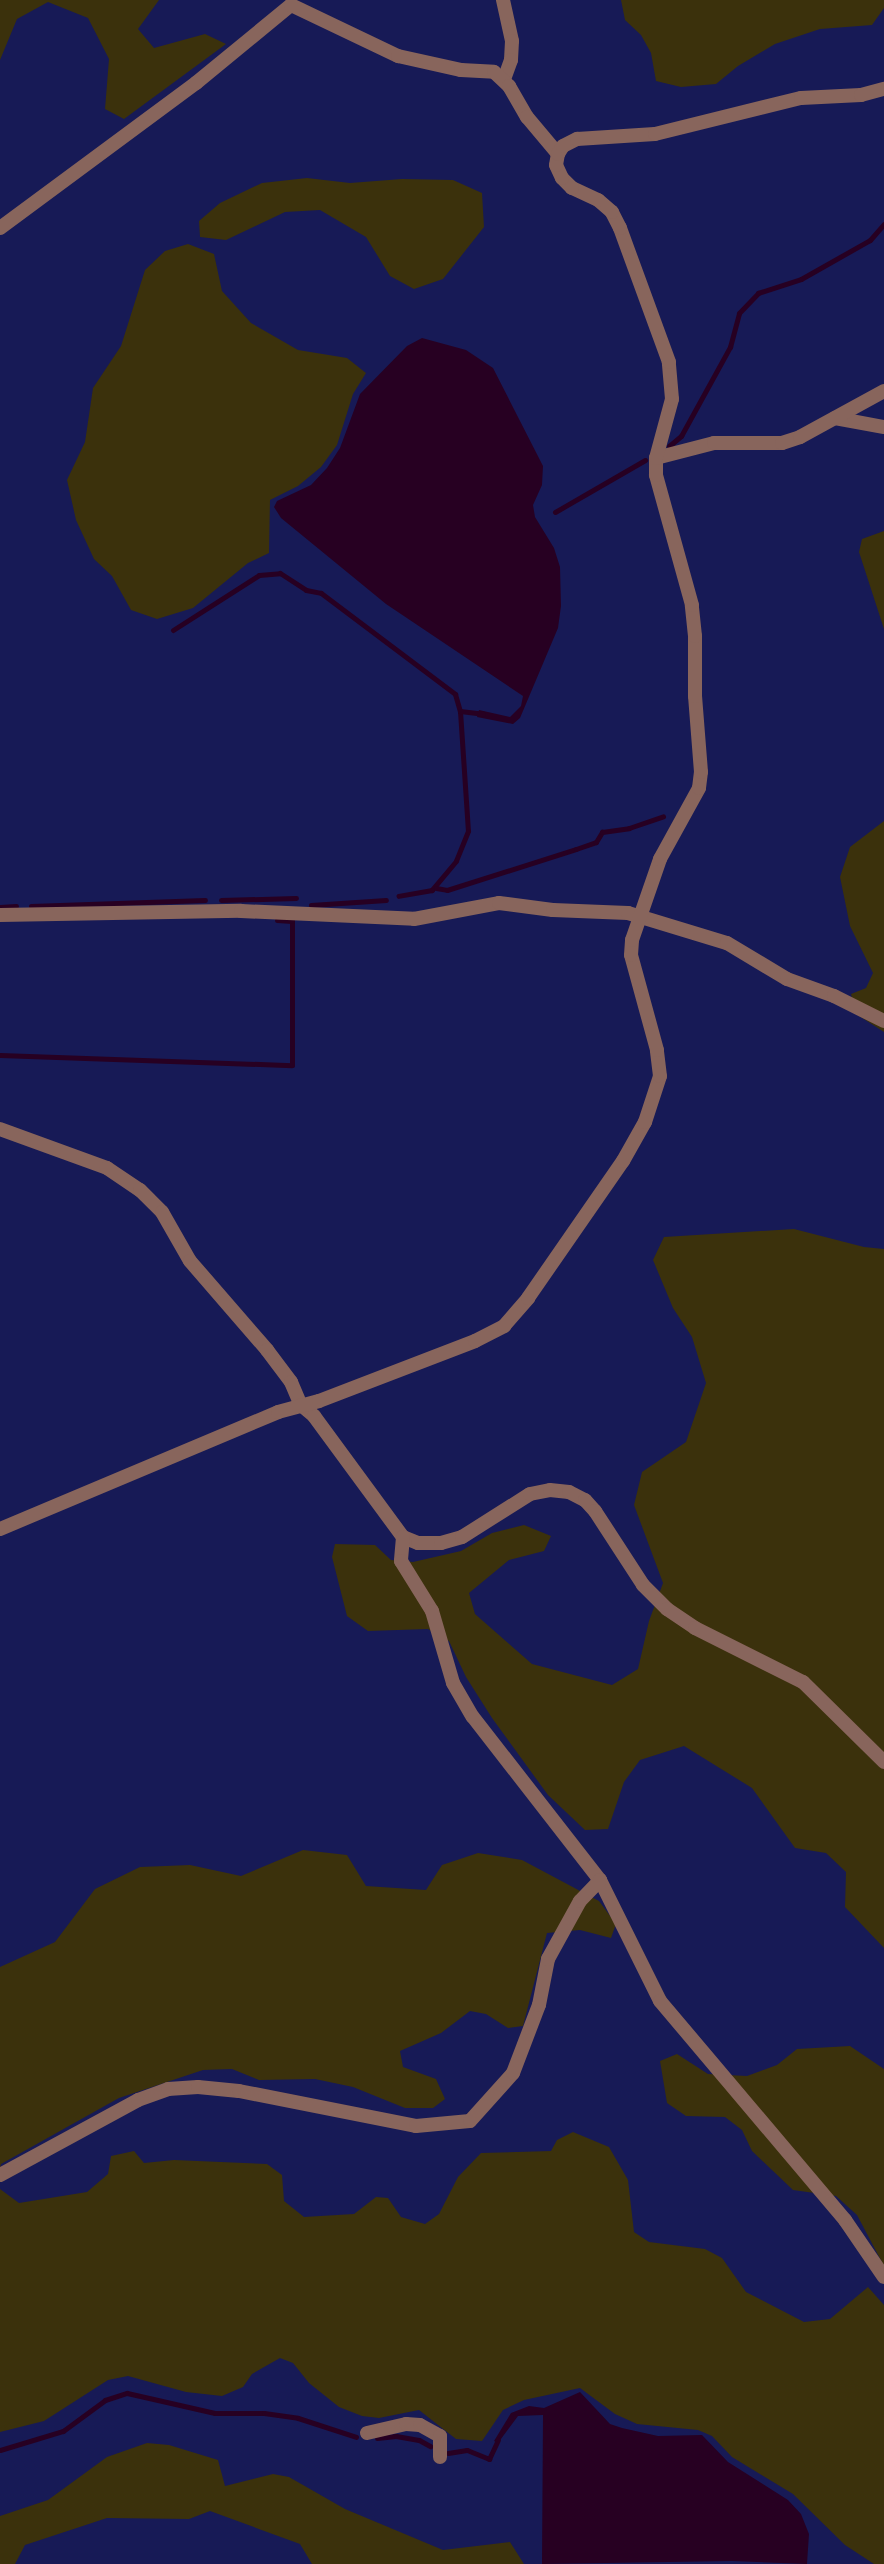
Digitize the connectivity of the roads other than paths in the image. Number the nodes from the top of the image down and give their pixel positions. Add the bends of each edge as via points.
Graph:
1 (503, 0) edge
2 (504, 79) junction
3 (884, 89) edge
4 (558, 154) junction
5 (0, 228) edge
6 (884, 391) edge
7 (835, 418) junction
8 (884, 427) edge
9 (656, 458) junction
10 (0, 915) edge
11 (639, 916) junction
12 (884, 1021) edge
13 (0, 1129) edge
14 (301, 1405) junction
15 (0, 1529) edge
16 (403, 1537) junction
17 (884, 1762) edge
18 (600, 1880) junction
19 (0, 2175) edge
20 (884, 2277) edge
21 (367, 2433) dead end
22 (440, 2457) dead end

1 - 2 street via 512,41
2 - 4 street
2 - 5 street via 494,72 398,56 291,5 196,83
3 - 4 street via 801,98 655,134 577,139
4 - 9 street via 562,178 612,212 669,362 672,399
6 - 7 street
7 - 8 street
7 - 9 street via 782,443 714,443
9 - 11 street via 662,502 692,605 701,772 699,788 660,859
10 - 11 street via 241,911 414,919 499,903
11 - 12 street via 727,943 787,979
11 - 14 street via 631,955 660,1076 645,1122 528,1298 504,1326 475,1341
13 - 14 street via 94,1163 140,1190 162,1212 196,1269 291,1382
14 - 15 street
14 - 16 street
16 - 17 street via 441,1543 462,1537 530,1494 569,1492 585,1500 643,1585 667,1609 803,1682
16 - 18 street via 401,1561 432,1611 453,1683 473,1717
18 - 19 street via 580,1901 548,1959 539,2005 513,2073 470,2121 416,2126 239,2091 168,2089
18 - 20 street via 660,2001 845,2220
21 - 22 street via 420,2425 440,2436

